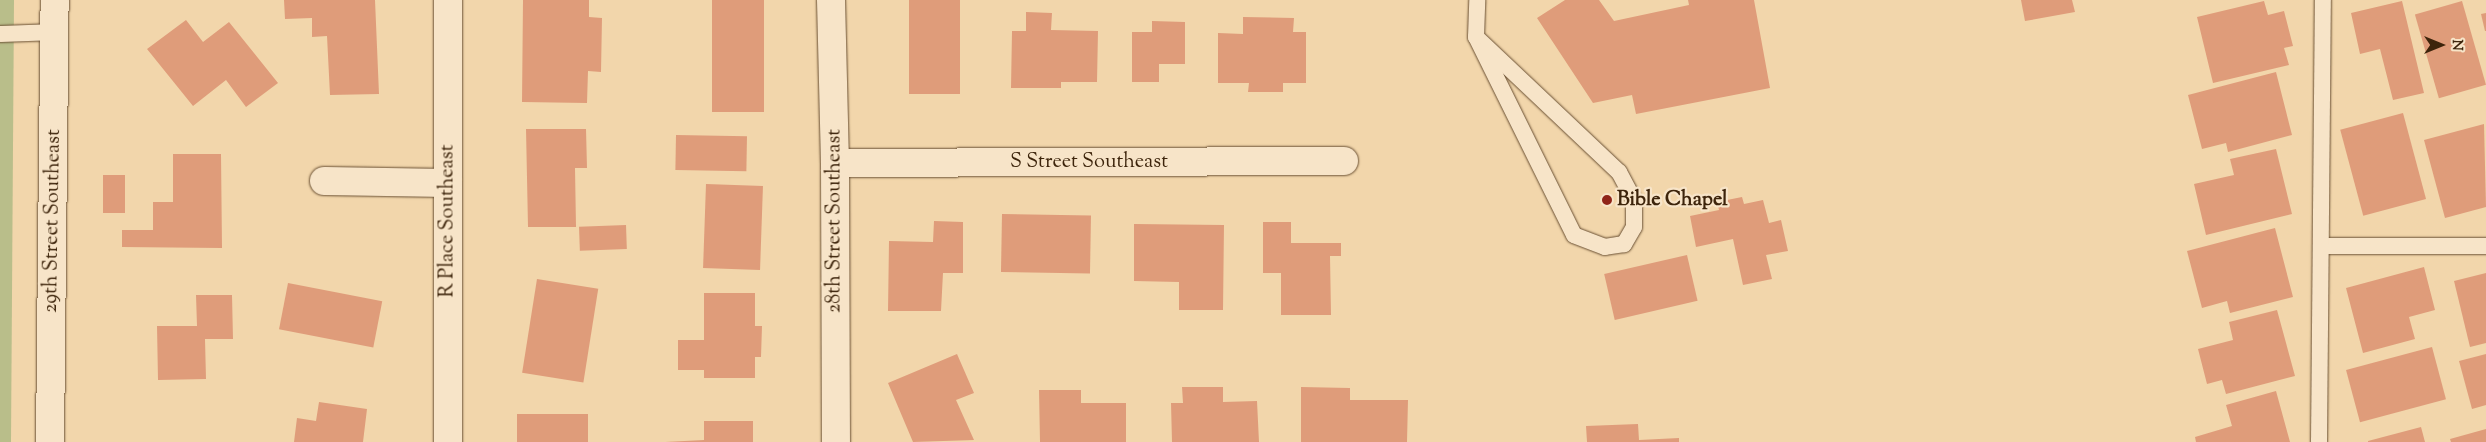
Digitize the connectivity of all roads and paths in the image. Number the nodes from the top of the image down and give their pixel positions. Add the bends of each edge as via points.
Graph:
1 (55, 0) edge
2 (448, 0) edge
3 (830, 0) edge
4 (1477, 0) edge
5 (2322, 0) edge
6 (55, 32) junction
7 (0, 34) edge
8 (1476, 37) junction
9 (1344, 161) dead end
10 (835, 163) junction
11 (324, 181) dead end
12 (448, 183) junction
13 (2322, 246) junction
14 (2486, 246) edge
15 (50, 442) edge
16 (448, 442) edge
17 (836, 442) edge
18 (2319, 442) edge

1 - 6 street, 29th Street Southeast
2 - 12 street, R Place Southeast
3 - 10 street, 28th Street Southeast
4 - 8 lane
5 - 13 lane
6 - 7 lane
6 - 15 street, 29th Street Southeast
8 - 8 lane via 1574,236 1605,247 1624,244 1634,227 1634,200 1618,172
9 - 10 street, S Street Southeast
10 - 17 street, 28th Street Southeast
11 - 12 street
12 - 16 street, R Place Southeast
13 - 14 lane
13 - 18 lane

